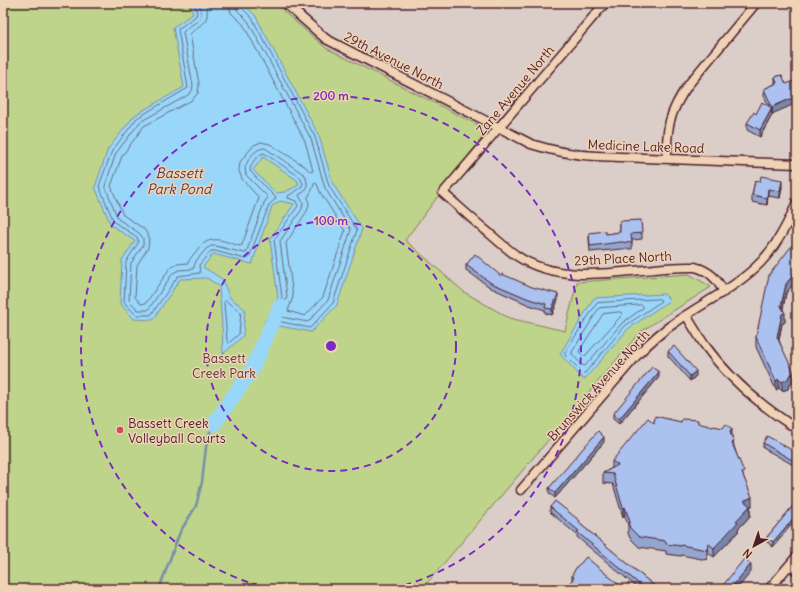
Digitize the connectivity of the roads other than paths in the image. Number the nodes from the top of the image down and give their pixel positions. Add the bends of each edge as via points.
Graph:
1 (285, 3) edge
2 (605, 3) edge
3 (756, 3) edge
4 (499, 127) junction
5 (666, 158) junction
6 (797, 164) edge
7 (443, 193) joint
8 (797, 202) edge
9 (724, 292) junction
10 (686, 315) junction
11 (797, 429) edge
12 (521, 490) dead end
13 (797, 556) edge
14 (790, 565) junction
15 (797, 571) edge
16 (769, 589) edge

1 - 4 street, 29th Avenue North via 326,39
2 - 4 street, Zane Avenue North
3 - 5 street via 678,98 667,129
4 - 5 street, Medicine Lake Road via 552,151 574,155
4 - 7 street, Zane Avenue North
5 - 6 street, Medicine Lake Road
7 - 9 street, 29th Place North via 517,256 533,265 556,272 586,274 695,267 712,275
8 - 9 street, Brunswick Avenue North via 776,244 760,262
9 - 10 street, Brunswick Avenue North
10 - 11 street via 704,344 725,370 759,402
10 - 12 street, Brunswick Avenue North via 656,336 639,353
13 - 14 street
14 - 15 street
14 - 16 street

